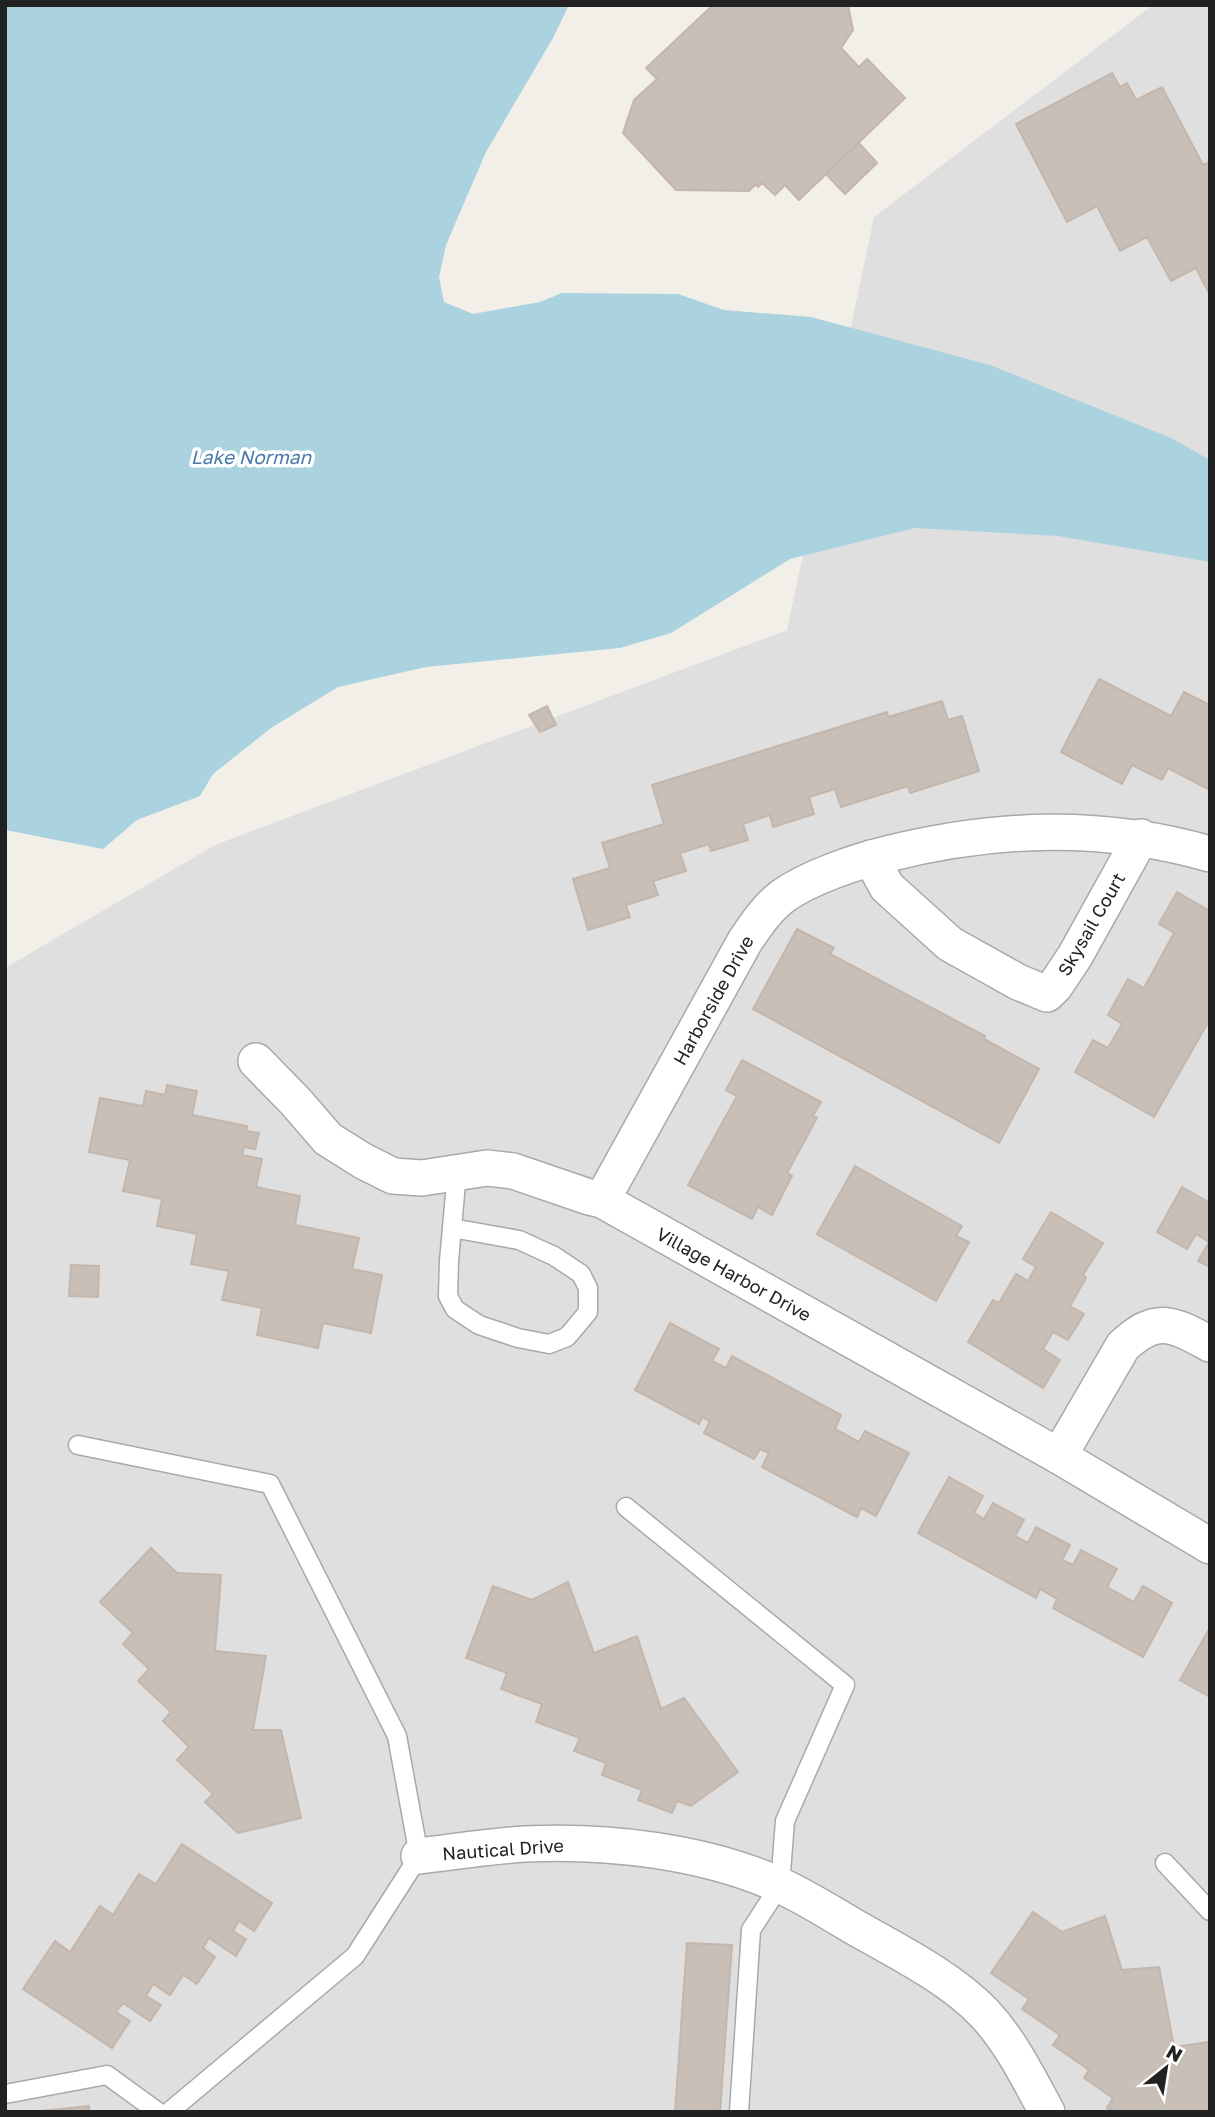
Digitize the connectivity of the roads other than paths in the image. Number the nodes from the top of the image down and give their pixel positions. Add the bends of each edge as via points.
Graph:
1 (1141, 837) junction
2 (1210, 854) edge
3 (871, 859) junction
4 (256, 1061) dead end
5 (457, 1172) junction
6 (602, 1200) junction
7 (452, 1228) junction
8 (1210, 1344) edge
9 (78, 1445) dead end
10 (1059, 1456) junction
11 (626, 1507) dead end
12 (1210, 1546) edge
13 (419, 1856) junction
14 (1165, 1863) dead end
15 (780, 1885) junction
16 (1210, 1911) edge
17 (5, 2094) edge
18 (158, 2112) edge
19 (169, 2112) edge
20 (739, 2112) edge
21 (1047, 2112) edge

1 - 2 street, Harborside Drive
1 - 3 street, Harborside Drive via 1005,833 935,842
1 - 3 street, Skysail Court via 1075,956 1047,994 950,944 887,887
3 - 6 street, Harborside Drive via 831,872 784,896 764,915 723,977
4 - 5 street, Village Harbor Drive via 328,1139 363,1161 393,1176 422,1178
5 - 6 street, Village Harbor Drive via 513,1171
5 - 7 lane
6 - 10 street, Village Harbor Drive
7 - 7 lane via 448,1296 455,1309 479,1325 549,1345 567,1337 588,1312 588,1288 581,1274 554,1256 519,1240
8 - 10 street via 1180,1328 1157,1325 1137,1332 1123,1346
9 - 13 lane, Nautical Drive via 270,1483 397,1736
10 - 12 street, Village Harbor Drive
11 - 15 lane via 845,1685 785,1821
13 - 15 street, Nautical Drive via 524,1844 598,1844 735,1868
13 - 19 lane via 355,1956
14 - 16 lane
15 - 20 lane via 751,1930
15 - 21 street, Nautical Drive via 919,1963 972,2002 1014,2053
17 - 18 lane via 107,2076

